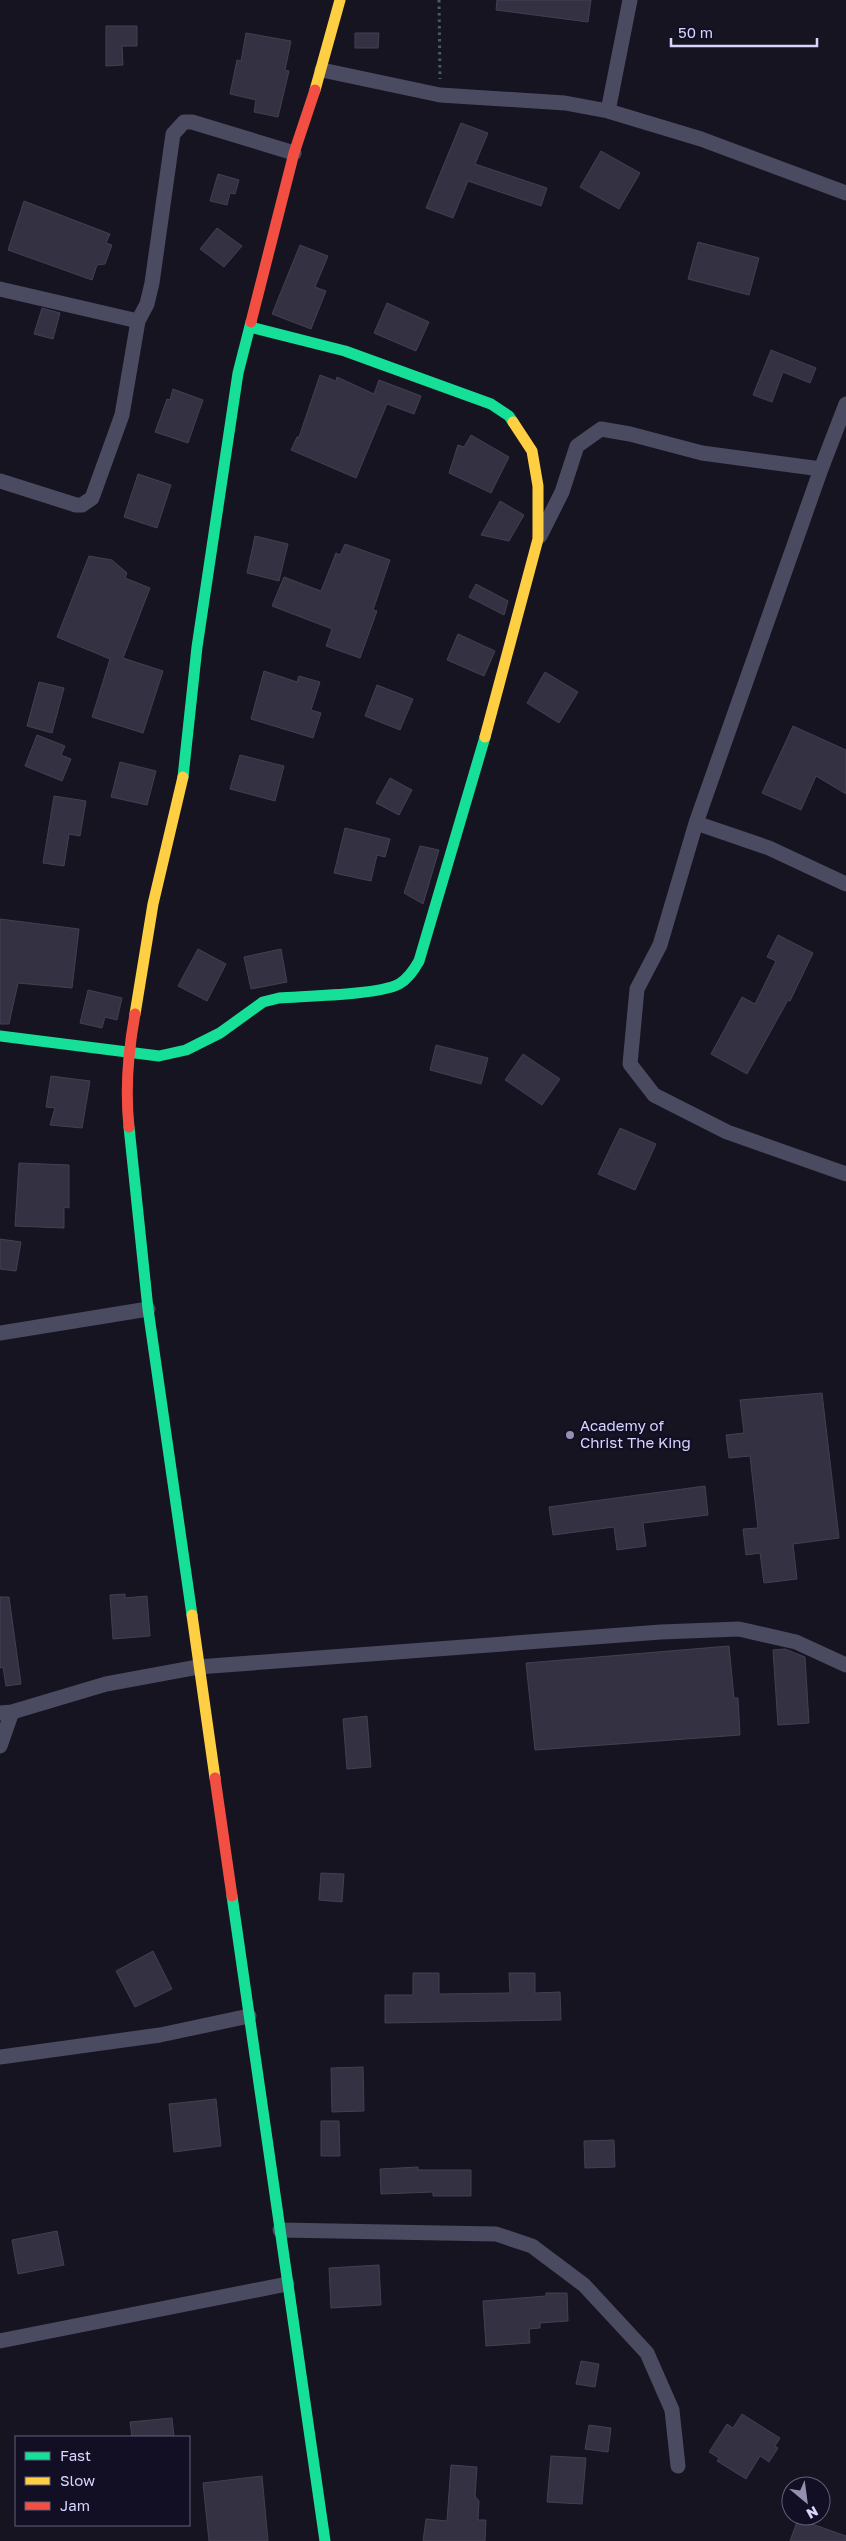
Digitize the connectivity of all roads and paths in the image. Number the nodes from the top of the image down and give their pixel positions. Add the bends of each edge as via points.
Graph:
1 (340, 0) edge
2 (439, 0) edge
3 (630, 0) edge
4 (322, 70) junction
5 (440, 95) junction
6 (608, 111) junction
7 (294, 153) junction
8 (846, 193) edge
9 (0, 289) edge
10 (138, 321) junction
11 (250, 327) junction
12 (846, 404) edge
13 (820, 469) junction
14 (0, 481) edge
15 (538, 539) junction
16 (696, 823) junction
17 (846, 884) edge
18 (0, 1036) edge
19 (128, 1053) junction
20 (846, 1174) edge
21 (148, 1309) junction
22 (0, 1332) edge
23 (846, 1665) edge
24 (198, 1667) junction
25 (6, 1712) edge
26 (0, 1746) edge
27 (249, 2016) junction
28 (0, 2057) edge
29 (280, 2230) junction
30 (288, 2284) junction
31 (0, 2341) edge
32 (678, 2466) dead end
33 (325, 2541) edge

1 - 4 street
2 - 5 path
3 - 6 street
4 - 5 street
4 - 7 street
5 - 6 street via 565,103
6 - 8 street via 701,139
7 - 10 street via 192,122 184,122 178,128 173,134 152,283 147,304
7 - 11 street
9 - 10 street
10 - 14 street via 122,415 92,498 76,505
11 - 15 street via 345,350 491,404 510,416 532,450 538,486
11 - 19 street via 238,373 200,627 182,784 153,904
12 - 13 street
13 - 15 street via 702,453 600,429 577,446 562,492
13 - 16 street
15 - 19 street via 441,888 419,961 410,978 397,987 382,990 263,1002 220,1033 186,1050 159,1056
16 - 17 street via 769,848
16 - 20 street via 660,945 637,989 630,1064 654,1095 726,1132
18 - 19 street
19 - 21 street via 126,1099
21 - 22 street
21 - 24 street
23 - 24 street via 796,1642 740,1629 661,1632
24 - 25 street via 106,1684
24 - 27 street
25 - 26 street
27 - 28 street via 160,2035
27 - 29 street
29 - 30 street
29 - 32 street via 496,2234 532,2246 584,2285 647,2353 672,2410
30 - 31 street
30 - 33 street

